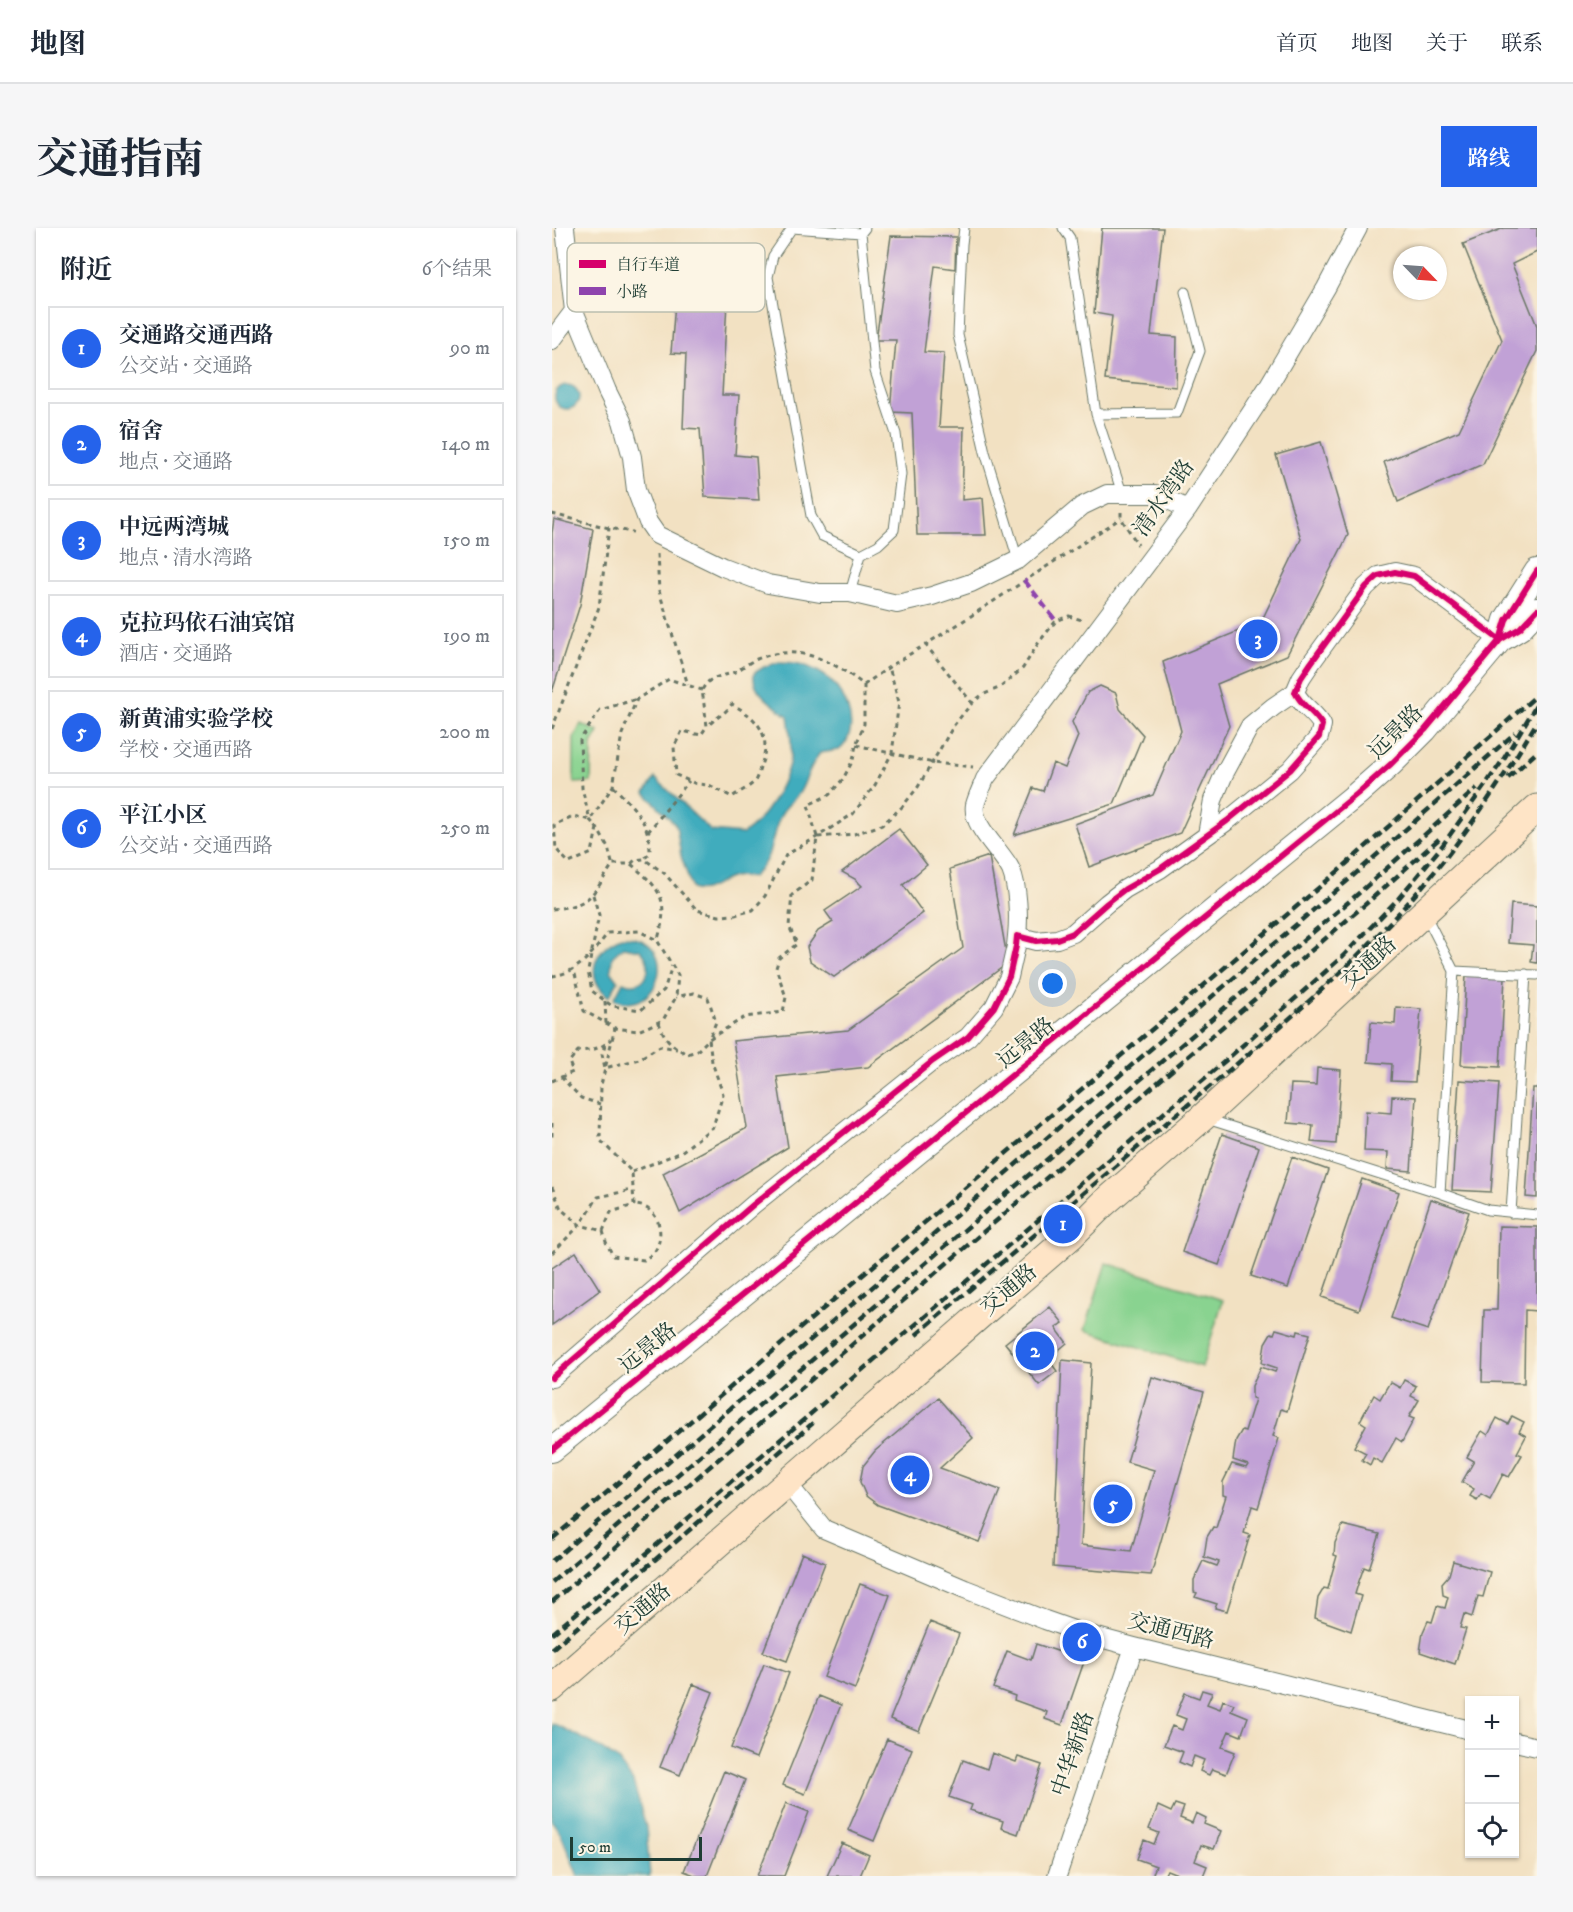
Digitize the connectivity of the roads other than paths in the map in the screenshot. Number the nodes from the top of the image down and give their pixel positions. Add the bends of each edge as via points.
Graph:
1 (565, 228) edge
2 (964, 228) edge
3 (1063, 228) edge
4 (1358, 228) edge
5 (863, 230) edge
6 (567, 246) edge
7 (1185, 292) dead end
8 (573, 312) edge
9 (574, 312) edge
10 (552, 340) edge
11 (1096, 414) junction
12 (1122, 493) junction
13 (1188, 509) junction
14 (861, 554) junction
15 (1018, 560) junction
16 (1537, 571) edge
17 (850, 593) junction
18 (1537, 610) edge
19 (1500, 640) junction
20 (1295, 692) junction
21 (1537, 808) edge
22 (1207, 835) junction
23 (1424, 912) junction
24 (1017, 936) junction
25 (1454, 971) junction
26 (1526, 974) junction
27 (1537, 975) edge
28 (1202, 1118) junction
29 (1440, 1193) junction
30 (1511, 1213) junction
31 (1537, 1215) edge
32 (552, 1378) edge
33 (552, 1450) edge
34 (787, 1483) junction
35 (1134, 1647) junction
36 (552, 1688) edge
37 (1465, 1729) edge
38 (1519, 1743) edge
39 (1537, 1747) edge
40 (1057, 1876) edge

1 - 6 street
2 - 15 lane via 958,335 985,452
3 - 11 lane via 1070,238
4 - 13 street, 清水湾路 via 1266,390
5 - 14 lane via 875,371 896,434 901,474 894,530
5 - 14 lane via 792,228 773,256 768,277 811,516 822,536
7 - 11 lane via 1200,351 1177,413
8 - 10 street
9 - 17 street via 622,421 636,490 657,535 768,584 820,593
11 - 12 lane
12 - 13 street via 1155,494
12 - 15 street via 1107,494 1082,506
13 - 24 street, 清水湾路 via 989,774 974,808 983,834 1012,872
14 - 17 lane
15 - 17 street via 971,583 897,604
16 - 19 street, 远景路 via 1506,620
18 - 19 street, 远景路 via 1520,628
19 - 20 street via 1414,576 1395,572 1378,576 1311,663
19 - 33 street, 远景路 via 1425,730 1357,794
20 - 22 street via 1250,726 1213,800
20 - 22 street via 1298,700 1318,717 1322,725 1319,737 1290,770
21 - 23 main road, 交通路
22 - 24 street via 1107,903 1073,933 1036,941
23 - 25 lane
23 - 28 main road, 交通路
24 - 32 street, 清水湾路 via 1009,977 994,1007 968,1037 754,1204
25 - 26 lane
25 - 29 lane
26 - 27 lane
26 - 30 lane
28 - 29 lane
28 - 34 main road, 交通路
29 - 30 lane via 1488,1210
30 - 31 lane
34 - 35 street, 交通西路 via 824,1529 1045,1620
34 - 36 main road, 交通路
35 - 37 street, 交通西路
35 - 40 street, 中华新路
38 - 39 street

